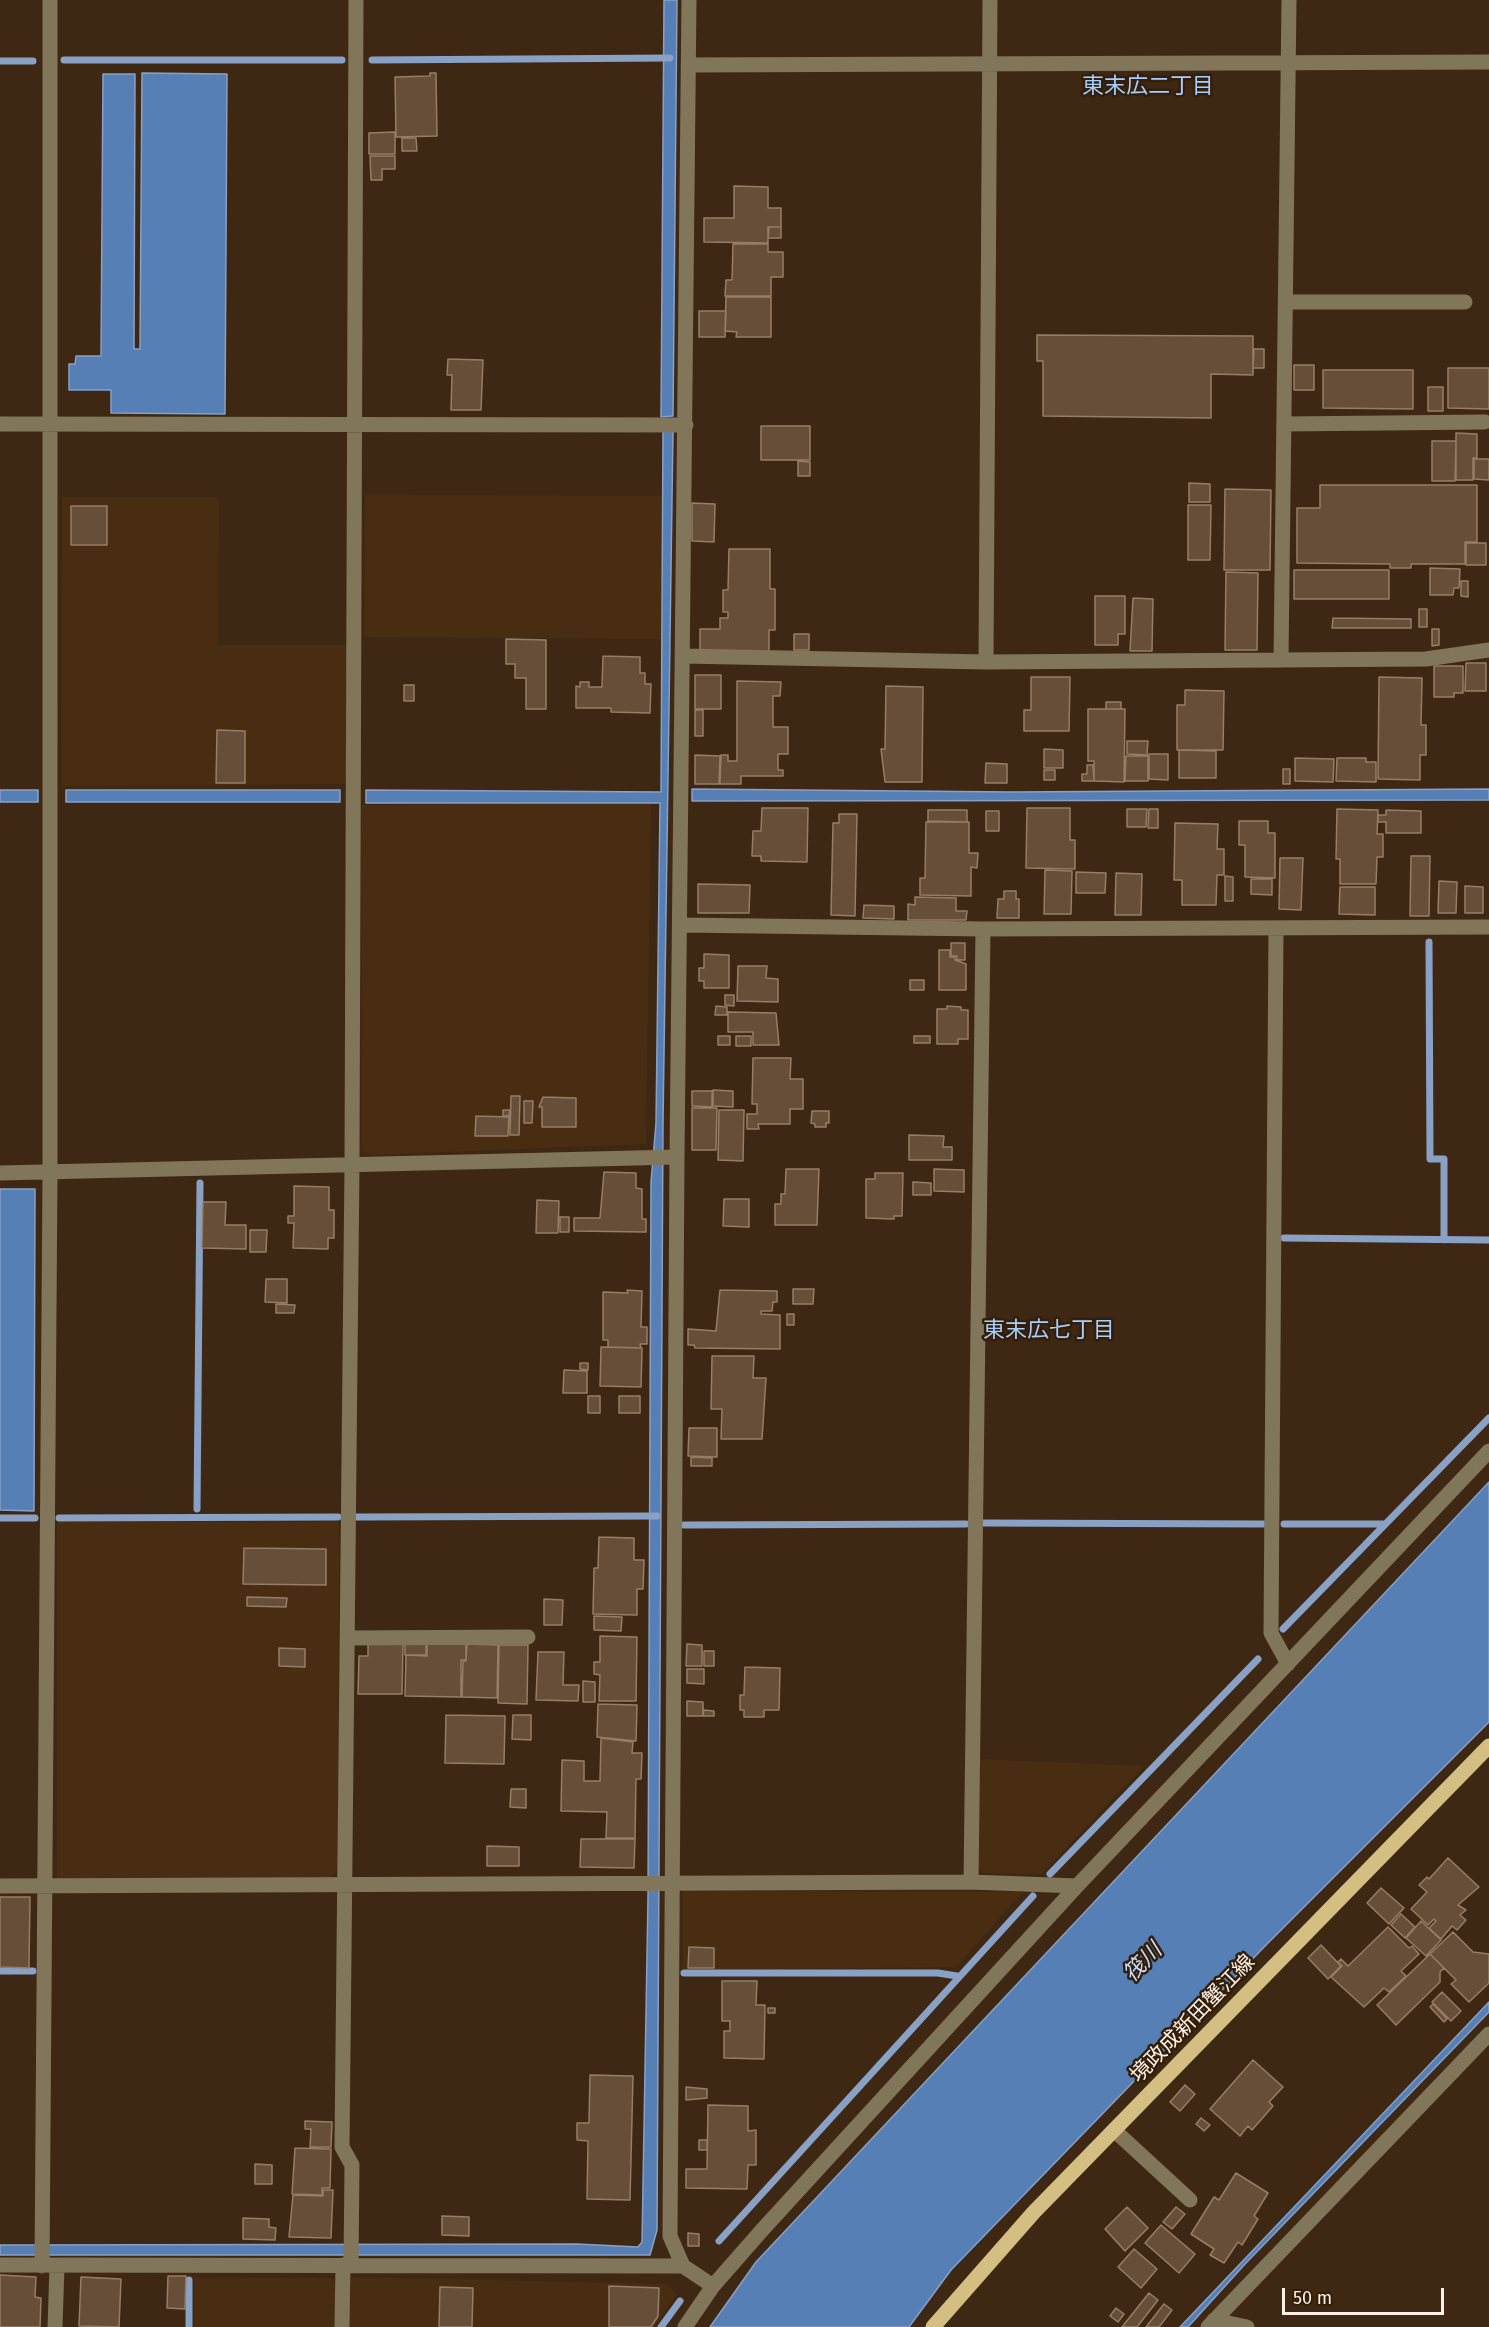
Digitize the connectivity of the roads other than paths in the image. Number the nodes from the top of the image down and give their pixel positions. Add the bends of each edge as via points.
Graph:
1 (50, 0) edge
2 (356, 0) edge
3 (689, 0) edge
4 (990, 0) edge
5 (1289, 0) edge
6 (1489, 62) edge
7 (990, 63) junction
8 (1289, 63) junction
9 (688, 64) junction
10 (1286, 302) junction
11 (1465, 302) dead end
12 (1485, 422) dead end
13 (52, 423) junction
14 (0, 424) edge
15 (1284, 424) junction
16 (356, 425) junction
17 (686, 425) junction
18 (1489, 650) edge
19 (682, 656) junction
20 (1281, 660) junction
21 (986, 662) junction
22 (681, 925) junction
23 (1489, 927) edge
24 (983, 929) junction
25 (1276, 929) junction
26 (672, 1157) junction
27 (352, 1165) junction
28 (0, 1173) edge
29 (50, 1173) junction
30 (1489, 1451) edge
31 (528, 1637) dead end
32 (349, 1638) junction
33 (1288, 1664) junction
34 (1489, 1746) edge
35 (971, 1882) junction
36 (666, 1883) junction
37 (0, 1886) edge
38 (46, 1886) junction
39 (347, 1886) junction
40 (1077, 1886) junction
41 (1489, 2034) edge
42 (1114, 2130) junction
43 (1190, 2200) dead end
44 (349, 2257) junction
45 (46, 2258) junction
46 (0, 2265) edge
47 (682, 2266) junction
48 (713, 2286) junction
49 (1211, 2323) edge
50 (55, 2327) edge
51 (342, 2327) edge
52 (685, 2327) edge
53 (933, 2327) edge
54 (1247, 2327) edge

1 - 13 street
2 - 16 street
3 - 9 street
4 - 7 street
5 - 8 street
6 - 8 street
7 - 8 street
7 - 9 street
7 - 21 street
8 - 10 street
9 - 17 street
10 - 11 street
10 - 15 street
12 - 15 street
13 - 14 street
13 - 16 street
13 - 29 street
15 - 20 street
16 - 17 street
16 - 27 street
17 - 19 street
18 - 20 street via 1426,660
19 - 21 street
19 - 22 street
20 - 21 street
22 - 24 street
22 - 26 street
23 - 25 street
24 - 25 street
24 - 35 street
25 - 33 street via 1271,1633
26 - 27 street
26 - 36 street
27 - 29 street
27 - 32 street
28 - 29 street
29 - 38 street
30 - 33 street
31 - 32 street
32 - 39 street
33 - 40 street
34 - 42 main road, 境政成新田蟹江線
35 - 36 street
35 - 40 street
36 - 39 street
36 - 47 street via 670,2236
37 - 38 street
38 - 39 street
38 - 45 street
39 - 44 street via 342,2146 352,2165
40 - 48 street
41 - 49 street
42 - 43 street
42 - 53 main road, 境政成新田蟹江線 via 1026,2221
44 - 45 street
44 - 47 street
44 - 51 street
45 - 46 street
45 - 50 street
47 - 48 street
48 - 52 street
49 - 54 street

